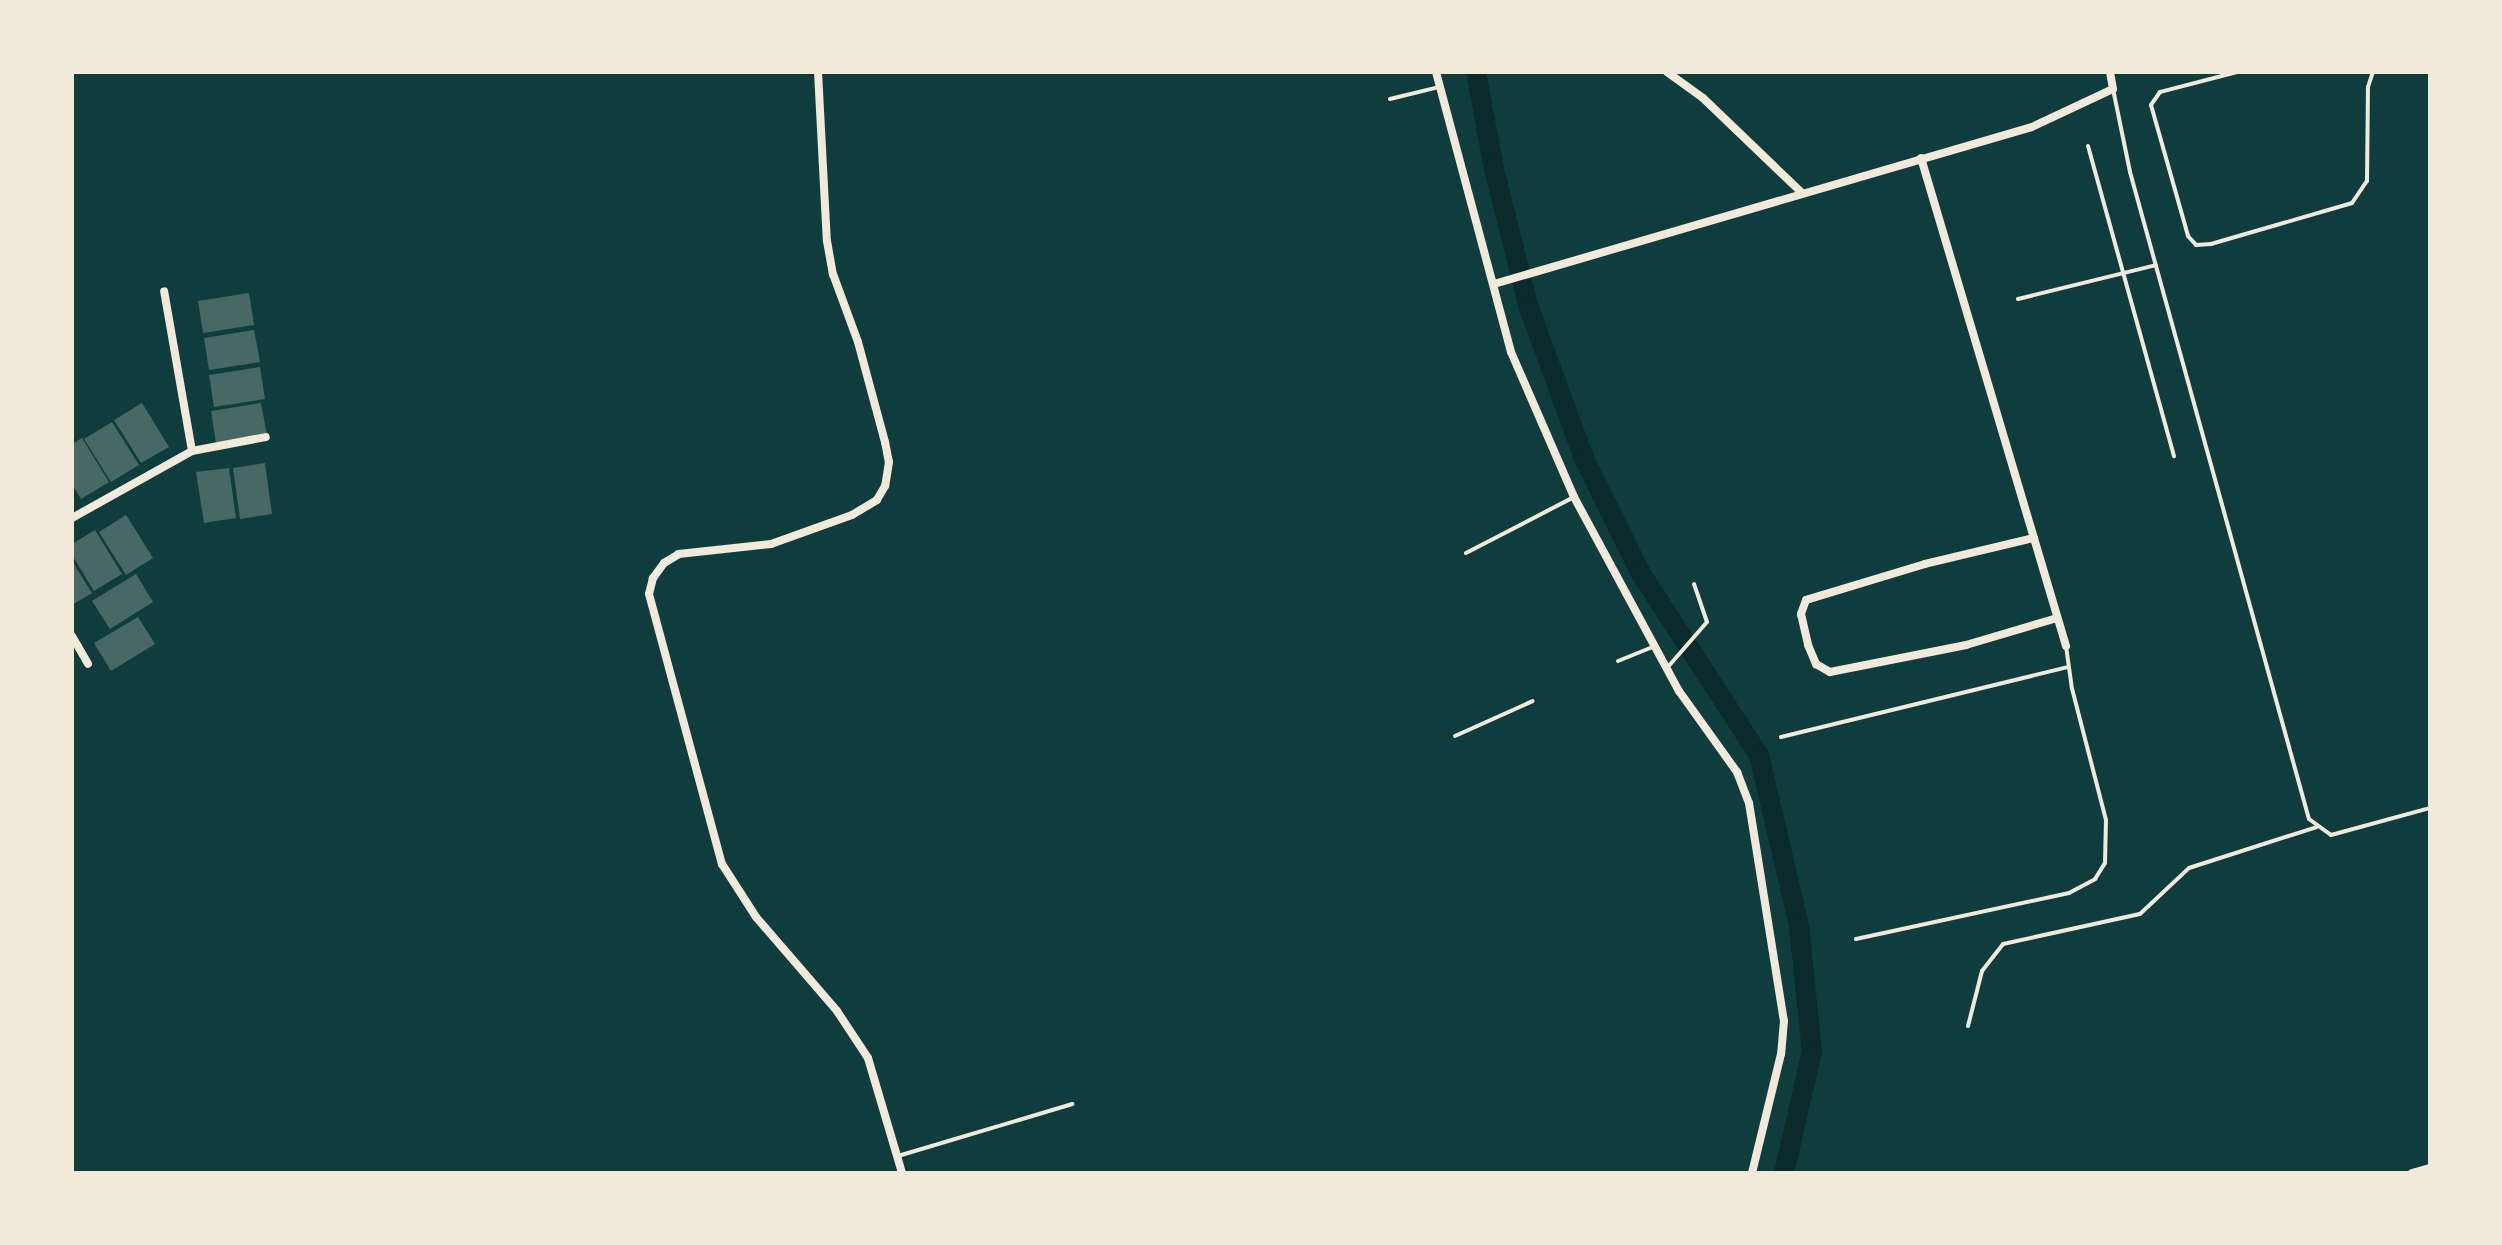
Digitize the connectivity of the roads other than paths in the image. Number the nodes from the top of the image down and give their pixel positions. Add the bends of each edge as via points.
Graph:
1 (818, 72) edge
2 (1436, 72) edge
3 (1667, 72) edge
4 (2110, 72) edge
5 (2237, 72) edge
6 (2373, 72) edge
7 (1439, 87) junction
8 (2113, 89) junction
9 (1390, 99) dead end
10 (2088, 146) dead end
11 (1921, 158) junction
12 (1801, 192) junction
13 (2156, 265) junction
14 (2124, 274) junction
15 (1494, 284) junction
16 (164, 291) dead end
17 (2018, 299) dead end
18 (266, 437) dead end
19 (192, 451) junction
20 (2174, 456) dead end
21 (1574, 497) junction
22 (72, 518) edge
23 (2034, 538) junction
24 (1466, 553) dead end
25 (1694, 584) dead end
26 (2057, 618) junction
27 (72, 636) edge
28 (1655, 646) junction
29 (2066, 646) joint
30 (1618, 661) dead end
31 (88, 664) dead end
32 (2069, 667) junction
33 (1667, 668) junction
34 (1533, 701) dead end
35 (1455, 736) dead end
36 (1781, 737) dead end
37 (2430, 808) edge
38 (2317, 827) junction
39 (1856, 939) dead end
40 (1968, 1026) dead end
41 (1072, 1104) dead end
42 (898, 1156) junction
43 (2430, 1168) edge
44 (902, 1173) edge
45 (1752, 1173) edge
46 (2412, 1173) edge

1 - 42 street via 827,241 885,442 885,486 877,500 852,515 771,544 679,554 664,563 649,594 722,864 756,917 837,1011 868,1058
2 - 7 street
3 - 12 street via 1703,98
4 - 8 street
5 - 6 lane via 2160,92 2151,105 2188,236 2196,245 2352,203 2367,181 2368,87
7 - 9 lane
7 - 15 street
8 - 11 street via 2032,127
8 - 13 lane
10 - 14 lane
11 - 12 street
11 - 23 street
12 - 15 street
13 - 14 lane
13 - 38 lane via 2301,800
14 - 17 lane
14 - 20 lane
15 - 21 street via 1511,352
16 - 19 street
18 - 19 street
19 - 22 street
21 - 24 lane
21 - 28 street
23 - 26 street
23 - 26 street via 1806,600 1801,614 1808,645 1816,664 1830,672 1966,645
25 - 33 lane via 1707,615 1704,628
26 - 29 street
27 - 31 street
28 - 30 lane
28 - 33 street
29 - 32 lane
32 - 36 lane
32 - 39 lane via 2106,820 2105,863 2095,879 2069,893
33 - 45 street via 1737,772 1749,803 1771,931 1784,1021
34 - 35 lane
37 - 38 lane via 2331,835
38 - 40 lane via 2189,868 2140,914 2003,944 1982,971
41 - 42 lane
42 - 44 street
43 - 46 street

